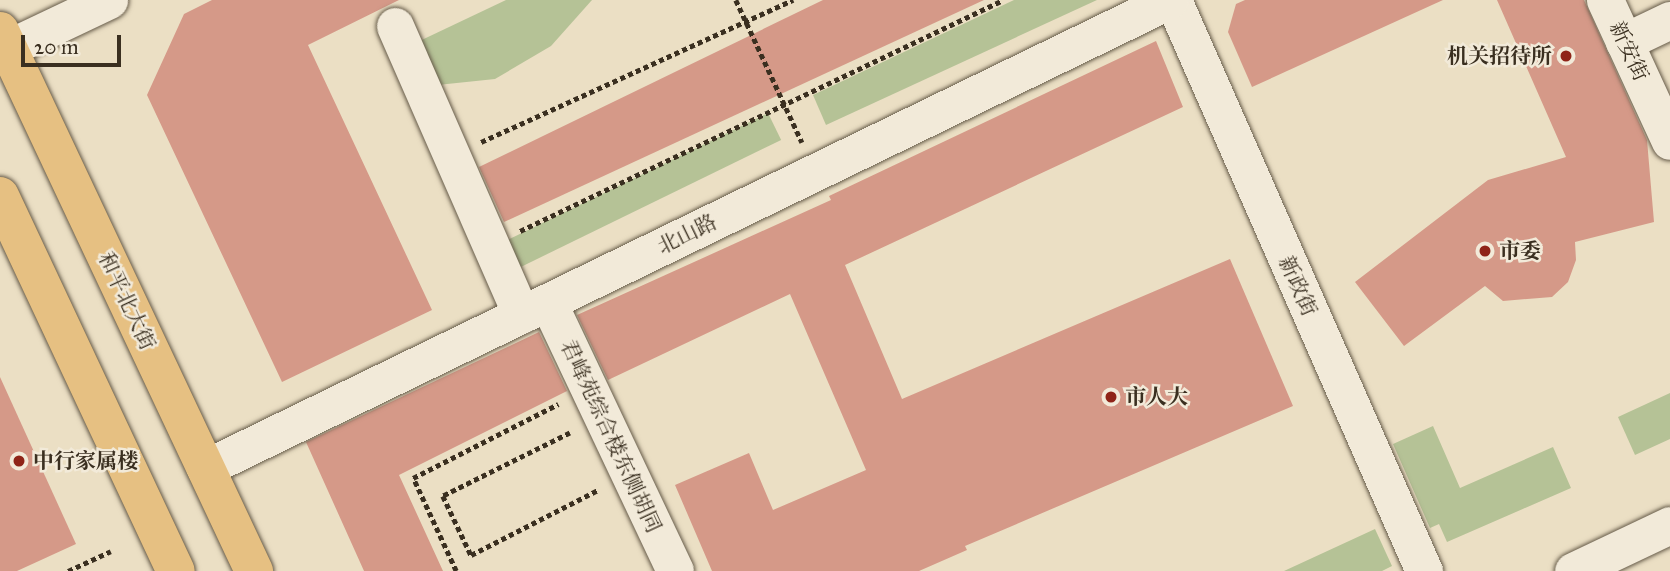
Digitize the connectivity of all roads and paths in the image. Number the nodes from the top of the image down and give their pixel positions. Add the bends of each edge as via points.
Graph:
1 (109, 0) edge
2 (736, 0) edge
3 (793, 0) edge
4 (1003, 0) edge
5 (1171, 0) edge
6 (1605, 0) edge
7 (1670, 20) edge
8 (746, 22) junction
9 (396, 26) dead end
10 (4, 40) edge
11 (1624, 42) junction
12 (784, 102) junction
13 (1670, 141) edge
14 (452, 156) junction
15 (816, 171) junction
16 (0, 197) edge
17 (491, 245) junction
18 (534, 308) junction
19 (565, 400) dead end
20 (576, 445) dead end
21 (205, 468) junction
22 (593, 480) dead end
23 (1670, 525) edge
24 (111, 551) dead end
25 (68, 571) edge
26 (176, 571) edge
27 (254, 571) edge
28 (456, 571) edge
29 (675, 571) edge
30 (1424, 571) edge
31 (1573, 571) edge

1 - 10 street
2 - 8 path
3 - 8 path
4 - 12 path
5 - 15 street, 北山路
5 - 30 street, 新政街
6 - 11 street, 新安街
7 - 11 street
8 - 12 path
8 - 14 path
9 - 14 street, 君峰苑综合楼东侧胡同
10 - 21 main road, 和平北大街
11 - 13 street, 新安街
12 - 15 path
12 - 17 path
14 - 17 street, 君峰苑综合楼东侧胡同
15 - 18 street, 北山路
16 - 26 main road
17 - 18 street, 君峰苑综合楼东侧胡同
18 - 21 street, 北山路
18 - 29 street, 君峰苑综合楼东侧胡同
19 - 28 path via 413,478
20 - 22 path via 570,433 443,496 471,555 599,492
21 - 27 main road, 和平北大街
23 - 31 street
24 - 25 path

